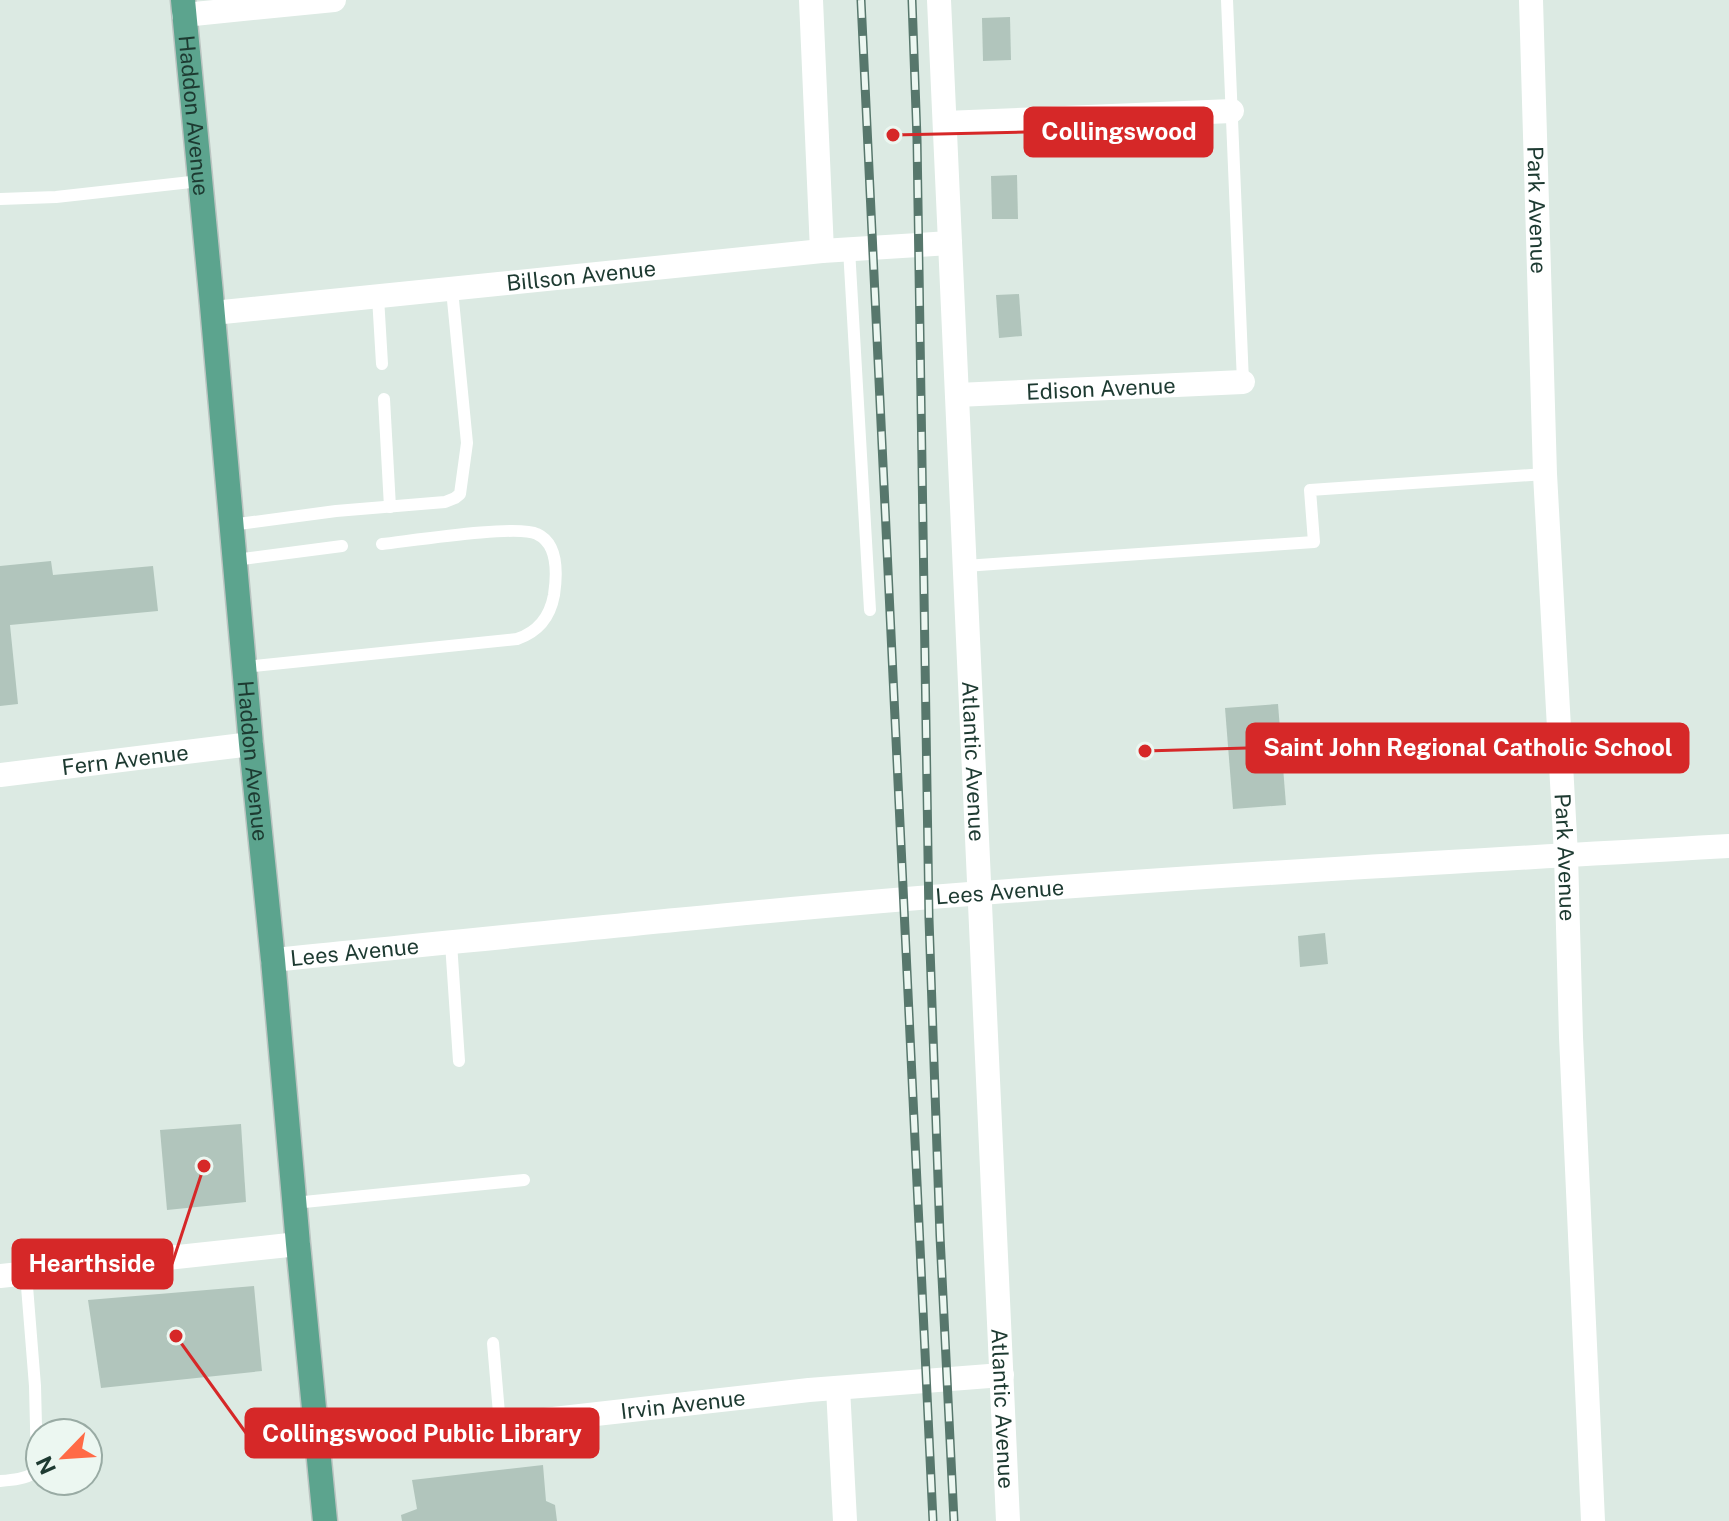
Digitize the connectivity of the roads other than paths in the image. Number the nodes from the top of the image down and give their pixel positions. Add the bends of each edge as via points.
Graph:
1 (334, 0) edge
2 (811, 0) edge
3 (939, 0) edge
4 (1227, 0) edge
5 (1531, 0) edge
6 (183, 7) edge
7 (1232, 111) junction
8 (945, 123) junction
9 (200, 181) junction
10 (0, 199) edge
11 (950, 243) junction
12 (849, 249) junction
13 (822, 251) junction
14 (452, 290) junction
15 (378, 297) junction
16 (213, 313) junction
17 (382, 364) dead end
18 (1243, 382) joint
19 (957, 395) junction
20 (384, 399) dead end
21 (1545, 474) junction
22 (390, 507) junction
23 (231, 525) junction
24 (382, 544) dead end
25 (342, 546) dead end
26 (235, 560) junction
27 (965, 566) junction
28 (870, 610) dead end
29 (244, 667) junction
30 (251, 744) junction
31 (0, 775) edge
32 (1729, 846) edge
33 (1566, 855) junction
34 (980, 893) junction
35 (451, 943) junction
36 (273, 960) junction
37 (459, 1061) dead end
38 (524, 1180) dead end
39 (294, 1203) junction
40 (298, 1244) junction
41 (26, 1274) junction
42 (0, 1276) edge
43 (493, 1343) dead end
44 (1002, 1375) junction
45 (838, 1388) junction
46 (500, 1425) junction
47 (318, 1449) junction
48 (0, 1481) edge
49 (325, 1521) edge
50 (845, 1521) edge
51 (1008, 1521) edge
52 (1593, 1521) edge

1 - 6 street
2 - 13 street
3 - 8 street, Atlantic Avenue
4 - 7 lane
5 - 21 street, Park Avenue
6 - 9 main road, Haddon Avenue
7 - 8 street
7 - 18 lane
8 - 11 street, Atlantic Avenue
9 - 10 lane
9 - 16 main road, Haddon Avenue
11 - 12 street, Billson Avenue
11 - 19 street, Atlantic Avenue
12 - 13 street, Billson Avenue
12 - 28 lane
13 - 14 street, Billson Avenue
14 - 15 street, Billson Avenue
14 - 22 lane via 467,443 460,494 445,502
15 - 16 street, Billson Avenue
15 - 17 lane
16 - 23 main road, Haddon Avenue
18 - 19 street, Edison Avenue
19 - 27 street, Atlantic Avenue
20 - 22 lane
21 - 27 lane via 1310,490 1314,542
21 - 33 street, Park Avenue
22 - 23 lane
23 - 26 main road, Haddon Avenue
24 - 29 lane via 502,531 537,534 553,553 557,575 552,605 545,621 517,639
25 - 26 lane
26 - 29 main road, Haddon Avenue
27 - 34 street, Atlantic Avenue
29 - 30 main road, Haddon Avenue
30 - 31 street, Fern Avenue
30 - 36 main road, Haddon Avenue
32 - 33 street, Lees Avenue
33 - 34 street, Lees Avenue
33 - 52 street, Park Avenue
34 - 35 street, Lees Avenue
34 - 44 street, Atlantic Avenue
35 - 36 street, Lees Avenue
35 - 37 lane
36 - 39 main road, Haddon Avenue
38 - 39 lane
39 - 40 main road, Haddon Avenue
40 - 41 street
40 - 47 main road, Haddon Avenue
41 - 42 street
41 - 48 lane via 37,1467 31,1475
43 - 46 lane
44 - 45 street, Irvin Avenue
44 - 51 street, Atlantic Avenue
45 - 46 street, Irvin Avenue
45 - 50 street
46 - 47 street, Irvin Avenue
47 - 49 main road, Haddon Avenue

